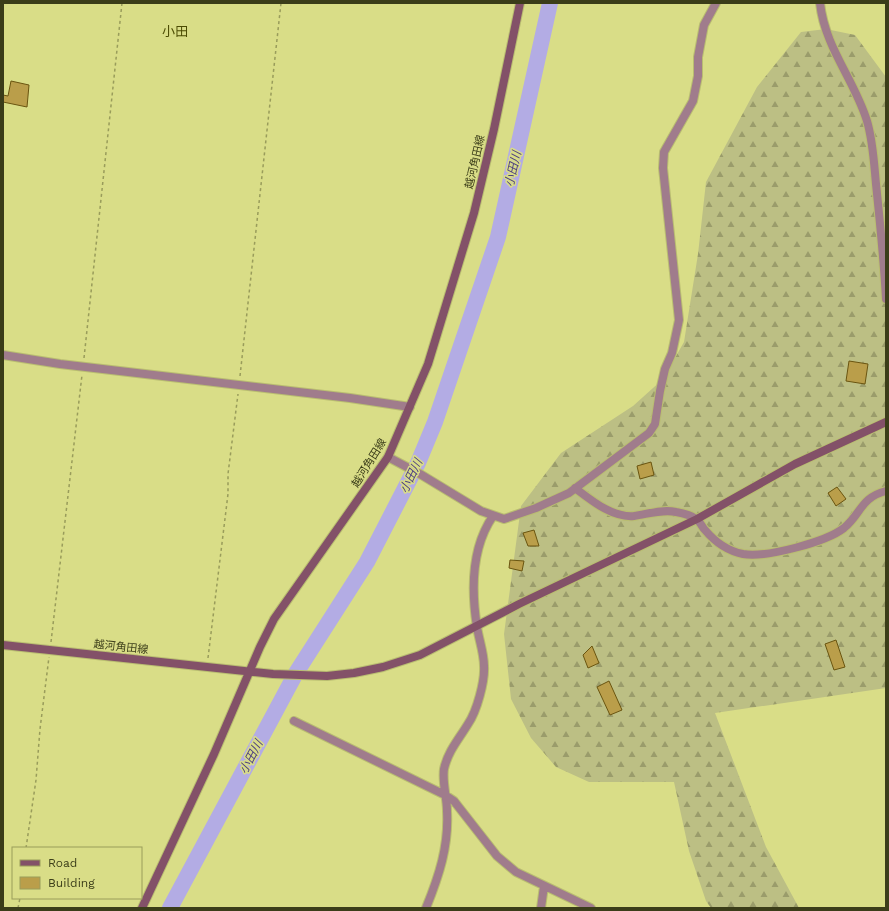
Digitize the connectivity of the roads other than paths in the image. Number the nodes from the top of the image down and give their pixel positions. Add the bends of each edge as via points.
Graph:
1 (520, 3) edge
2 (716, 3) edge
3 (820, 3) edge
4 (886, 299) edge
5 (3, 355) edge
6 (410, 407) junction
7 (886, 422) edge
8 (388, 457) junction
9 (575, 488) junction
10 (886, 491) edge
11 (493, 516) junction
12 (697, 519) junction
13 (477, 626) junction
14 (3, 646) edge
15 (250, 672) junction
16 (294, 721) dead end
17 (445, 795) junction
18 (544, 886) junction
19 (142, 908) edge
20 (426, 908) edge
21 (541, 908) edge
22 (591, 908) edge

1 - 6 main road, 越河角田線 via 474,213 428,364
2 - 9 street via 704,25 693,101 664,152 662,168 678,320 672,353 660,391 655,424 649,433
3 - 4 street via 827,37 856,93 872,141
5 - 6 street
6 - 8 main road, 越河角田線
7 - 12 main road via 795,464
8 - 11 street
8 - 15 main road, 越河角田線 via 274,619
9 - 11 street via 536,508 504,519
9 - 12 street via 617,514 632,516 675,512
10 - 12 street via 874,494 845,527 833,535 764,554 744,554 729,550 713,539
11 - 13 street via 483,530 474,562
12 - 13 main road
13 - 15 main road via 420,655 354,674 327,676
13 - 17 street via 484,666 479,698 469,723 454,742 444,769
14 - 15 main road, 越河角田線
15 - 19 main road via 181,828
16 - 17 street
17 - 18 street via 454,801 497,856 516,872
17 - 20 street via 447,844 439,877
18 - 21 street
18 - 22 street

